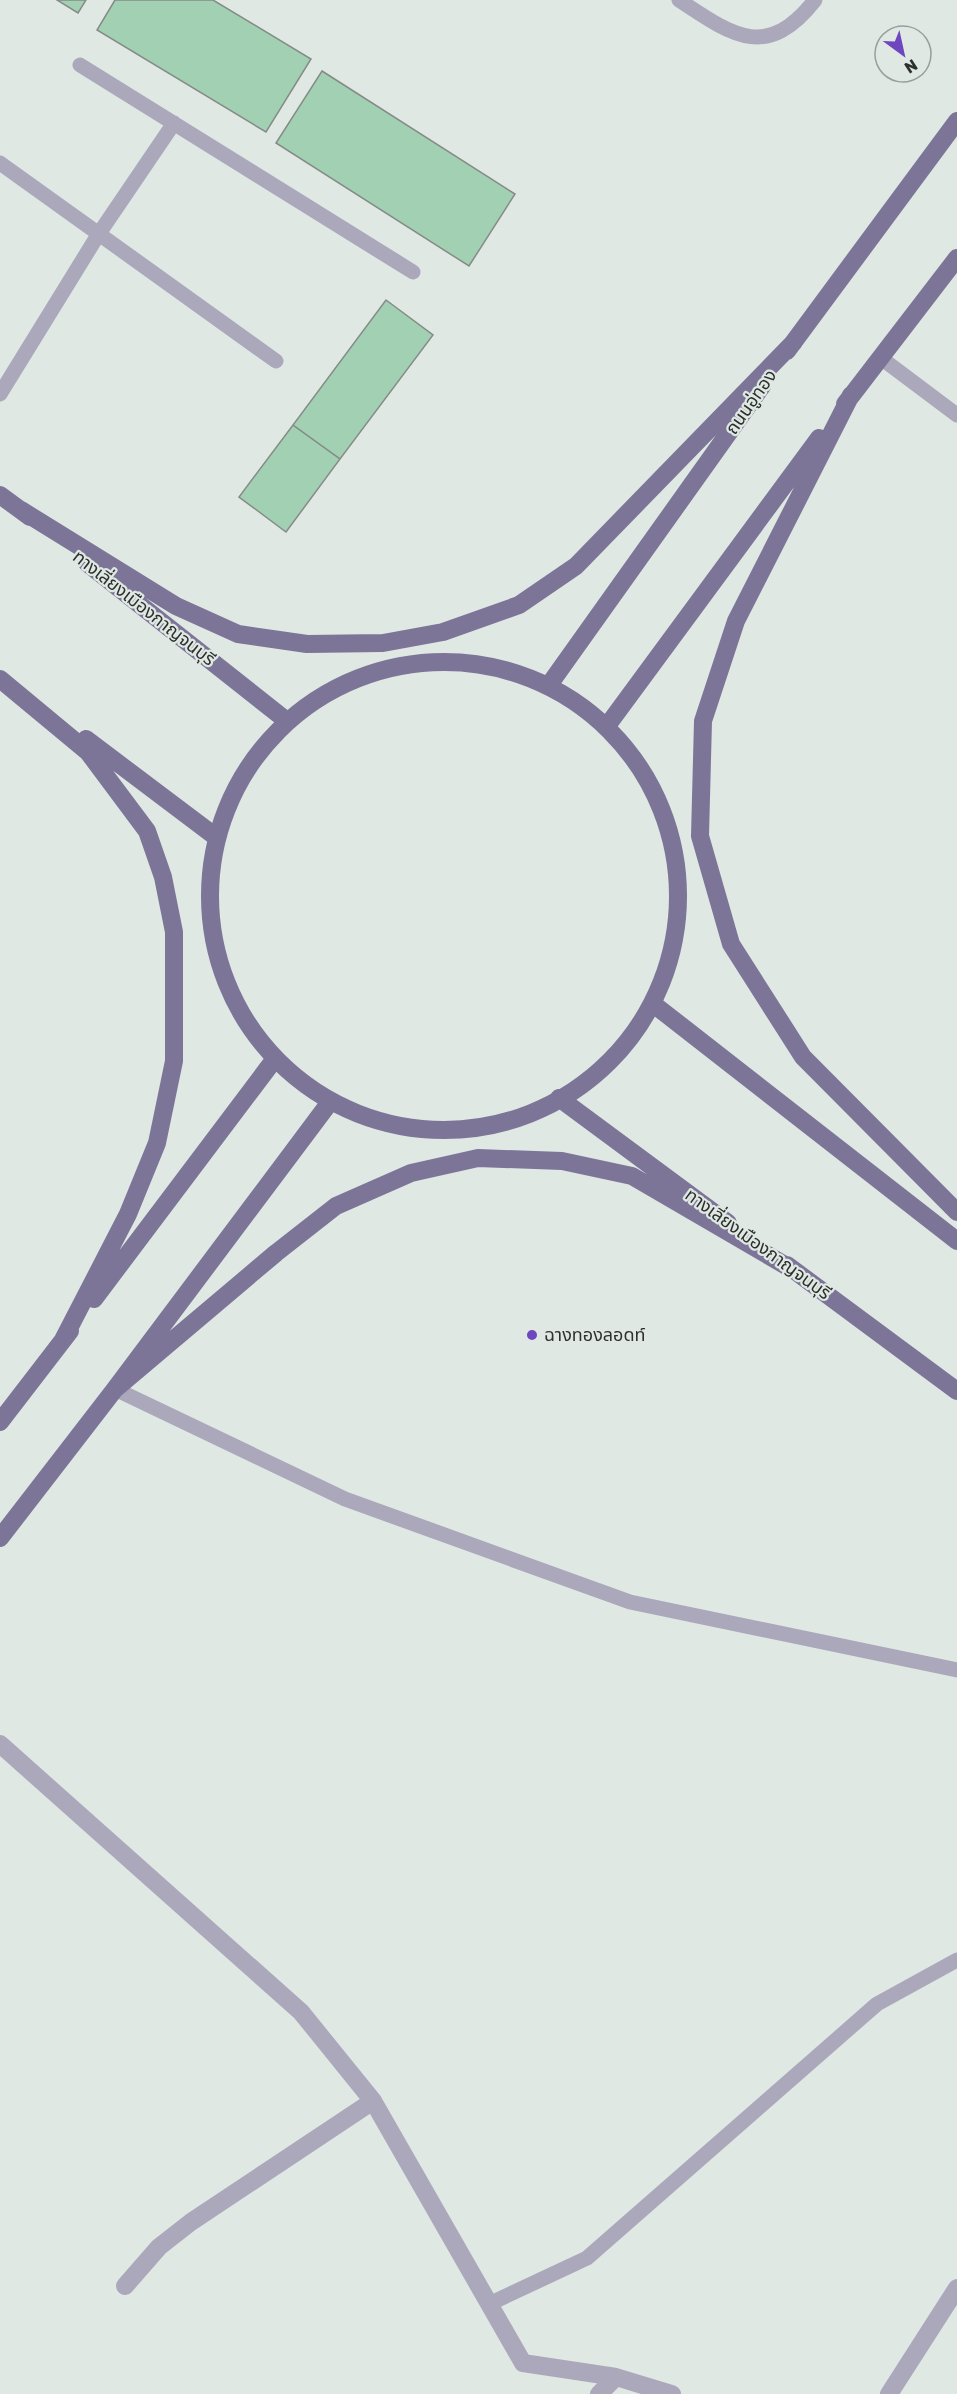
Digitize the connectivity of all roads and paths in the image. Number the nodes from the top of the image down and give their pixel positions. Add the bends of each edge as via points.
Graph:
1 (679, 0) edge
2 (816, 0) edge
3 (80, 65) dead end
4 (957, 121) edge
5 (174, 123) junction
6 (0, 163) edge
7 (99, 235) junction
8 (957, 258) edge
9 (413, 272) dead end
10 (794, 342) junction
11 (881, 358) junction
12 (276, 361) dead end
13 (0, 394) edge
14 (851, 395) junction
15 (957, 415) edge
16 (0, 495) edge
17 (21, 510) junction
18 (0, 674) edge
19 (0, 679) edge
20 (549, 685) junction
21 (287, 721) junction
22 (607, 726) junction
23 (216, 837) junction
24 (652, 1003) junction
25 (274, 1060) junction
26 (559, 1098) junction
27 (330, 1102) junction
28 (957, 1212) edge
29 (957, 1241) edge
30 (795, 1271) junction
31 (63, 1340) junction
32 (115, 1389) junction
33 (957, 1391) edge
34 (0, 1422) edge
35 (0, 1538) edge
36 (957, 1670) edge
37 (0, 1744) edge
38 (957, 1960) edge
39 (373, 2101) junction
40 (125, 2286) dead end
41 (957, 2288) edge
42 (489, 2304) junction
43 (616, 2377) junction
44 (599, 2394) edge
45 (672, 2394) edge
46 (889, 2394) edge

1 - 2 lane via 717,26 750,38 778,34 800,20
3 - 5 lane
4 - 10 main road, ถนนอู่ทอง
5 - 7 lane
5 - 9 lane
6 - 7 lane
7 - 12 lane
7 - 13 lane
8 - 11 main road
10 - 17 main road via 576,566 519,605 443,632 383,643 307,644 238,634 176,606
10 - 20 main road, ถนนอู่ทอง
11 - 14 main road
11 - 15 lane
14 - 22 main road
14 - 28 main road via 736,621 702,721 700,836 731,944 803,1057
16 - 17 main road, ทางเลี่ยงเมืองกาญจนบุรี
17 - 21 main road, ทางเลี่ยงเมืองกาญจนบุรี
18 - 23 main road
19 - 31 main road via 88,752 147,831 163,878 174,932 174,1061 157,1143 128,1214
20 - 21 main road via 496,667 441,661 419,664 386,669 333,689
20 - 22 main road
21 - 23 main road via 243,774
22 - 24 main road via 652,786 676,856 676,931
23 - 25 main road via 209,917 229,994
24 - 26 main road via 622,1048 590,1078
24 - 29 main road
25 - 27 main road
25 - 31 main road
26 - 27 main road via 536,1111 485,1127 431,1130 379,1122
26 - 30 main road, ทางเลี่ยงเมืองกาญจนบุรี
27 - 32 main road
30 - 32 main road via 632,1176 562,1161 478,1158 411,1173 336,1206
30 - 33 main road, ทางเลี่ยงเมืองกาญจนบุรี
31 - 34 main road
32 - 35 main road
32 - 36 lane via 345,1499 630,1602
37 - 39 street via 301,2012
38 - 42 lane via 877,2004 587,2258
39 - 40 street via 191,2222 159,2247
39 - 42 street
41 - 46 street
42 - 43 street via 523,2363
43 - 44 street
43 - 45 street

